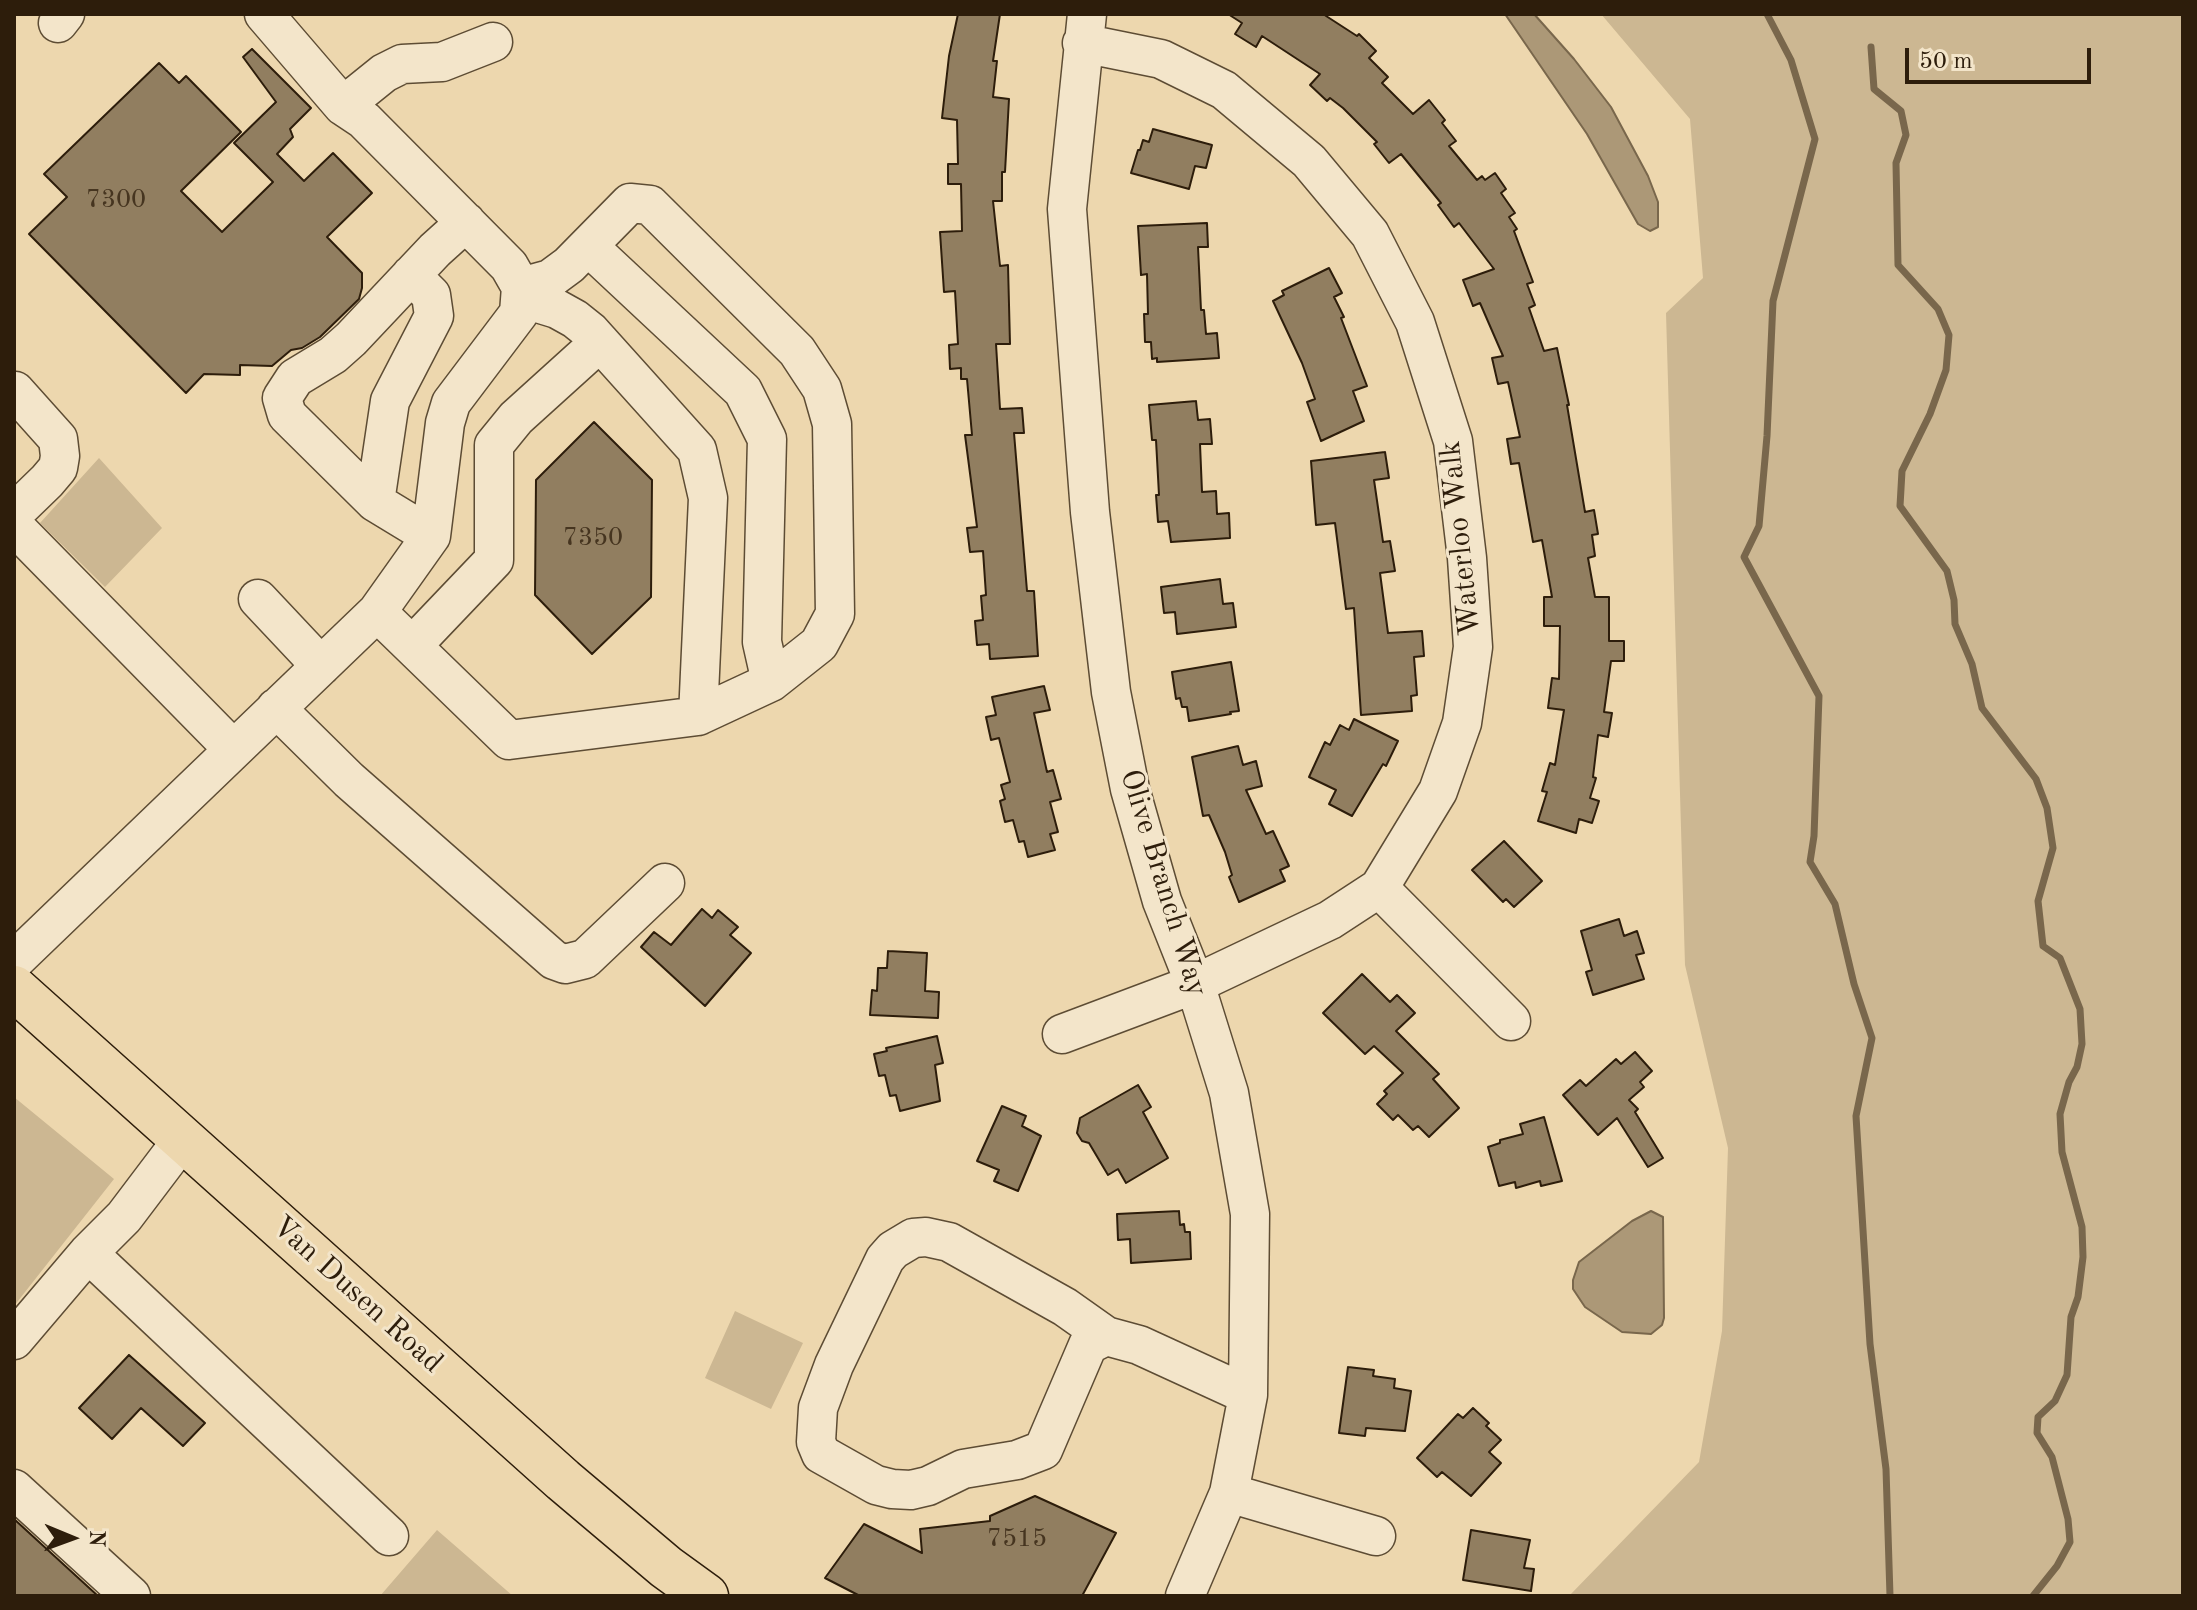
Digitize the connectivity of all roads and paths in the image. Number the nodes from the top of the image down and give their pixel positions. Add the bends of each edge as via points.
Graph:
1 (264, 14) edge
2 (1084, 29) edge
3 (493, 42) dead end
4 (343, 106) junction
5 (466, 222) junction
6 (588, 246) junction
7 (411, 275) junction
8 (521, 293) junction
9 (600, 342) junction
10 (15, 391) edge
11 (375, 502) junction
12 (14, 513) edge
13 (14, 526) edge
14 (431, 536) junction
15 (258, 599) dead end
16 (377, 612) junction
17 (412, 646) junction
18 (321, 666) junction
19 (771, 682) junction
20 (276, 708) junction
21 (698, 716) junction
22 (233, 749) junction
23 (665, 883) dead end
24 (1379, 888) junction
25 (14, 961) edge
26 (1195, 984) junction
27 (14, 988) edge
28 (1511, 1021) dead end
29 (1062, 1034) dead end
30 (183, 1139) junction
31 (88, 1253) junction
32 (1106, 1336) junction
33 (14, 1340) edge
34 (1248, 1395) junction
35 (14, 1489) edge
36 (1229, 1493) junction
37 (389, 1536) dead end
38 (1376, 1536) dead end
39 (131, 1596) edge
40 (706, 1596) edge
41 (1185, 1596) edge

1 - 4 street
2 - 24 street, Waterloo Walk via 1224,90 1309,161 1370,234 1415,322 1453,441 1473,647 1462,723 1438,791
2 - 26 street, Olive Branch Way via 1067,209 1090,512 1111,692 1130,789 1162,901
3 - 4 street via 442,62 402,64
4 - 5 street via 364,120
5 - 7 street
5 - 8 street via 509,266
6 - 8 street via 550,279
6 - 19 street via 743,391 767,439 762,642
6 - 19 street via 630,203 650,205 797,351 822,389 832,424 835,614 819,644
7 - 11 street via 431,295 434,316 390,401
7 - 11 street via 333,355 295,378 282,398 287,415
8 - 9 street via 575,319
8 - 14 street via 519,313 451,403
9 - 17 street via 516,418 494,445 494,560
9 - 21 street via 697,450 708,498
10 - 12 street via 58,439 60,456 58,468
11 - 14 street
13 - 22 street
14 - 16 street
15 - 18 street
16 - 17 street
16 - 18 street
17 - 21 street via 509,740
18 - 20 street
19 - 21 street
20 - 22 street
20 - 23 street via 349,780 554,960 565,964 585,959
22 - 25 street
24 - 26 street, Waterloo Walk via 1330,920
24 - 28 street
26 - 29 street, Waterloo Walk
26 - 34 street, Olive Branch Way via 1229,1093 1250,1214
27 - 30 main road, Van Dusen Road
30 - 31 street via 124,1217
30 - 40 main road, Van Dusen Road via 563,1480
31 - 33 street
31 - 37 street
32 - 32 street via 1088,1345 1043,1450 1017,1460 963,1469 911,1490 892,1489 843,1468 821,1454 816,1442 818,1408 834,1365 885,1259 913,1238 949,1242
32 - 34 street via 1139,1345
34 - 36 street, Olive Branch Way
35 - 39 street
36 - 38 street
36 - 41 street, Olive Branch Way

